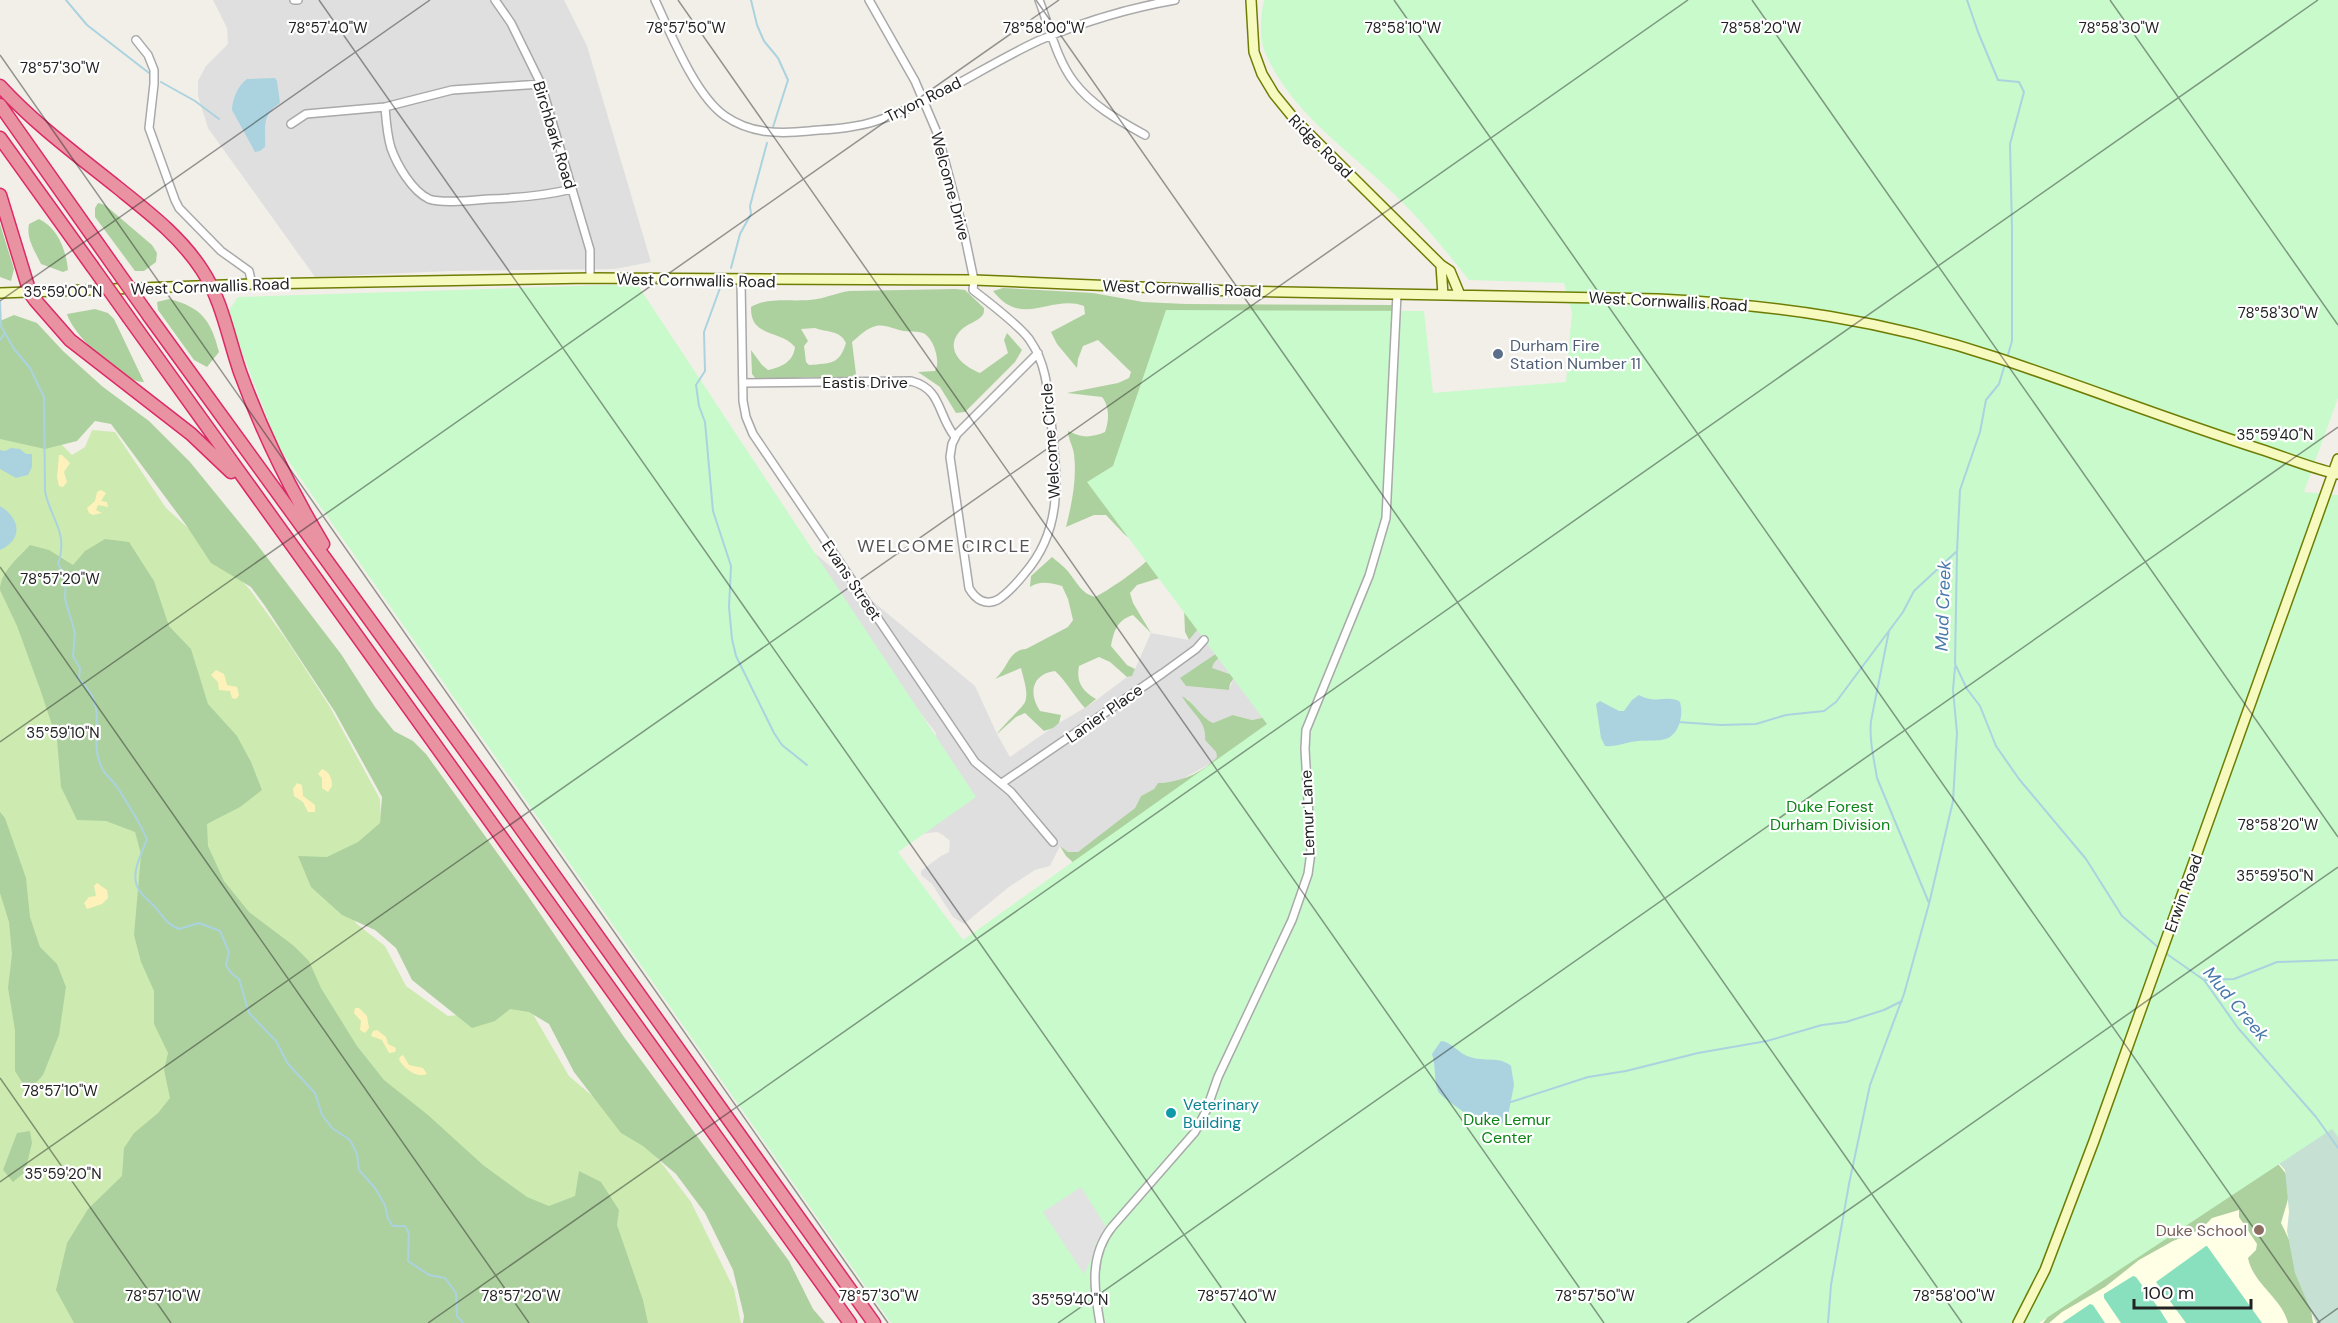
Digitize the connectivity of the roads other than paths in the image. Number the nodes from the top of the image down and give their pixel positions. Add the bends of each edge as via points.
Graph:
1 (495, 0) edge
2 (655, 0) edge
3 (869, 0) edge
4 (1040, 0) edge
5 (1175, 0) edge
6 (1251, 0) edge
7 (1053, 35) junction
8 (136, 39) dead end
9 (541, 84) junction
10 (0, 86) edge
11 (924, 100) junction
12 (0, 105) edge
13 (385, 107) junction
14 (291, 124) dead end
15 (1145, 135) dead end
16 (0, 138) edge
17 (572, 189) junction
18 (0, 195) edge
19 (1441, 266) junction
20 (590, 278) junction
21 (741, 280) junction
22 (974, 280) junction
23 (252, 284) junction
24 (212, 285) junction
25 (0, 293) edge
26 (30, 293) junction
27 (1397, 294) junction
28 (1443, 295) junction
29 (1460, 295) junction
30 (1038, 353) junction
31 (744, 383) junction
32 (955, 437) junction
33 (2338, 459) edge
34 (2335, 473) edge
35 (251, 488) junction
36 (381, 636) junction
37 (1204, 640) dead end
38 (1002, 783) junction
39 (1053, 842) dead end
40 (850, 1323) edge
41 (874, 1323) edge
42 (1100, 1323) edge
43 (2018, 1323) edge

1 - 9 street, Birchbark Road
2 - 11 street, Tryon Road via 687,67 704,92 725,116 750,129 784,133 855,126 894,115
3 - 11 street, Welcome Drive
4 - 7 street
5 - 7 street, Tryon Road
6 - 19 street, Ridge Road via 1254,52 1266,82 1284,108
7 - 11 street, Tryon Road
7 - 15 street via 1070,77 1087,97
8 - 23 street via 153,70 149,128 175,200 221,251 249,271
9 - 13 street via 452,90
9 - 17 street, Birchbark Road
10 - 24 highway via 168,230
11 - 22 street, Welcome Drive via 941,146
12 - 36 highway, bridge
13 - 14 street via 306,114
13 - 17 street via 395,158 420,194 431,200 530,197
16 - 35 highway, bridge
17 - 20 street, Birchbark Road via 590,250
18 - 26 highway
19 - 28 street
19 - 29 street, Ridge Road via 1450,271
20 - 21 street, West Cornwallis Road
20 - 23 street, West Cornwallis Road
21 - 22 street, West Cornwallis Road
21 - 31 street, Evans Street
22 - 27 street, West Cornwallis Road
22 - 30 street, Welcome Circle via 973,290 1026,335
23 - 24 street, West Cornwallis Road
24 - 26 street, West Cornwallis Road
24 - 36 highway via 241,373 280,467 302,510
25 - 26 street, West Cornwallis Road
26 - 35 highway via 70,340 190,434
27 - 28 street, West Cornwallis Road
27 - 42 street, Lemur Lane via 1386,518 1370,576 1306,730 1311,852 1308,874 1292,920 1195,1132 1104,1239 1094,1269
28 - 29 street, West Cornwallis Road
29 - 34 street, West Cornwallis Road via 1658,299 1779,308 1869,322 1961,346
30 - 32 street, Welcome Circle
30 - 32 street, Welcome Circle via 1045,372 1053,442 1055,508 1040,554 996,601 979,600 969,588 952,483 950,451
31 - 32 street, Eastis Drive via 924,384 934,395
31 - 38 street, Evans Street via 746,417 757,441 975,762
33 - 34 street, Erwin Road
34 - 43 street, Erwin Road via 2053,1251
35 - 40 highway
36 - 41 highway
37 - 38 street, Lanier Place via 1163,673
38 - 39 street, Evans Street

